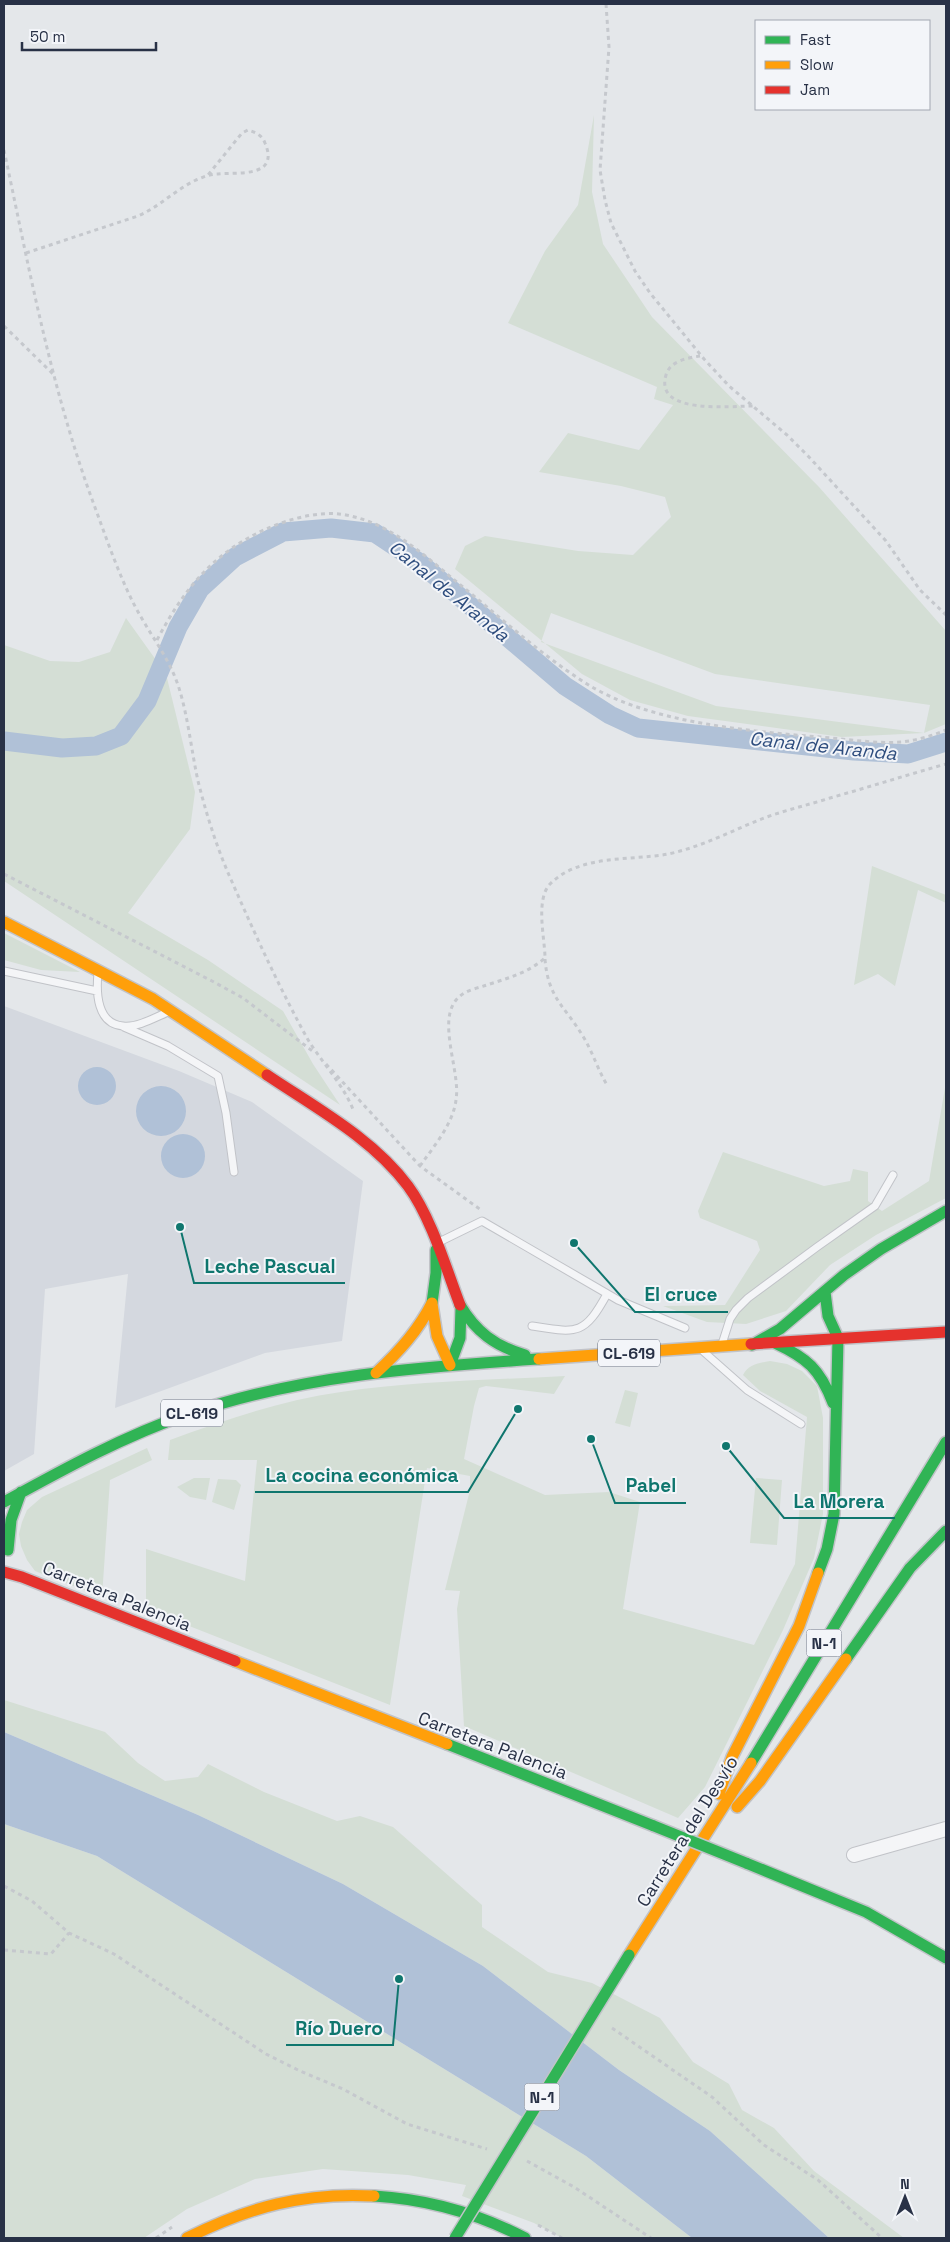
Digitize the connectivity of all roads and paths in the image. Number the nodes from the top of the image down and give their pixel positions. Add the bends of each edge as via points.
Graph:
1 (606, 4) edge
2 (4, 150) edge
3 (208, 176) junction
4 (26, 253) junction
5 (4, 326) edge
6 (701, 356) junction
7 (55, 376) junction
8 (753, 406) junction
9 (946, 615) edge
10 (157, 640) junction
11 (946, 730) edge
12 (946, 764) edge
13 (4, 874) edge
14 (4, 922) edge
15 (545, 958) junction
16 (98, 970) junction
17 (4, 971) edge
18 (96, 991) junction
19 (170, 1011) junction
20 (124, 1027) junction
21 (316, 1054) junction
22 (607, 1084) dead end
23 (353, 1133) junction
24 (420, 1166) junction
25 (234, 1172) dead end
26 (893, 1175) dead end
27 (946, 1211) edge
28 (484, 1212) dead end
29 (436, 1244) junction
30 (825, 1292) junction
31 (607, 1294) junction
32 (432, 1304) junction
33 (460, 1305) junction
34 (532, 1326) dead end
35 (685, 1328) dead end
36 (946, 1332) edge
37 (838, 1338) junction
38 (774, 1343) junction
39 (752, 1345) junction
40 (722, 1347) junction
41 (700, 1348) junction
42 (537, 1359) junction
43 (450, 1365) junction
44 (376, 1373) junction
45 (837, 1412) junction
46 (801, 1424) dead end
47 (946, 1442) edge
48 (21, 1492) junction
49 (4, 1502) edge
50 (946, 1531) edge
51 (6, 1548) edge
52 (4, 1572) edge
53 (22, 1577) junction
54 (946, 1829) edge
55 (701, 1844) junction
56 (854, 1856) dead end
57 (686, 1865) junction
58 (4, 1886) edge
59 (69, 1933) junction
60 (4, 1950) edge
61 (946, 1958) edge
62 (612, 2028) dead end
63 (493, 2150) dead end
64 (518, 2158) dead end
65 (187, 2238) edge
66 (455, 2238) edge
67 (525, 2238) edge
68 (651, 2238) edge
69 (882, 2238) edge

1 - 6 path via 609,47 600,170 607,208 635,271
2 - 4 path
3 - 3 path via 254,172 264,166 268,156 263,138 248,130 242,133
3 - 4 path via 138,216
4 - 7 path
5 - 7 path
6 - 8 path
6 - 8 path via 683,359 666,372 666,392 674,400 692,405
7 - 10 path via 93,504 132,598
8 - 9 path via 809,457 886,541 920,590
10 - 11 path via 189,588 207,567 231,548 278,524 301,517 344,514 363,519 406,541 560,666 588,685 642,708 724,727 863,741 901,742
10 - 21 path via 179,688 207,814 228,871 267,960
12 - 15 path via 766,818 691,848 668,854 605,860 560,875 548,886 542,903
13 - 21 path via 158,951 243,998
14 - 16 main road
15 - 22 path via 550,987 556,1000 584,1039
15 - 24 path via 523,973 459,996 451,1007 449,1035 456,1100 446,1128
16 - 18 lane
16 - 19 main road
17 - 18 lane
18 - 20 lane via 101,1011 108,1020
19 - 20 lane
19 - 23 main road
20 - 25 lane via 168,1046 218,1076
21 - 23 path via 349,1099 354,1114
21 - 24 path
23 - 29 main road via 386,1161 409,1187
24 - 28 path
26 - 40 lane via 875,1206 809,1252 736,1310 728,1324
27 - 30 main road via 881,1249
29 - 31 lane via 482,1221
29 - 32 main road
29 - 33 main road
30 - 37 main road, N-1 via 825,1311
30 - 39 main road via 780,1329
31 - 34 lane via 588,1324 578,1329
31 - 35 lane
32 - 43 main road via 435,1332
32 - 44 main road via 424,1323 410,1342
33 - 42 main road via 471,1325 500,1348
33 - 43 main road via 462,1330 459,1348
36 - 37 main road, CL-619
37 - 38 main road, CL-619
37 - 45 main road, N-1
38 - 39 main road, CL-619
38 - 45 main road via 803,1356 822,1375
39 - 40 main road, CL-619
40 - 41 main road, CL-619
41 - 42 main road, CL-619
41 - 46 lane via 747,1390
42 - 43 main road, CL-619
43 - 44 main road, CL-619
44 - 48 main road, CL-619 via 286,1387 214,1405 127,1438
45 - 55 main road, N-1 via 834,1514 827,1550 799,1626 732,1758
47 - 55 main road, Carretera del Desvío / N-1
48 - 49 main road, CL-619
48 - 51 main road, Carretera Palencia via 13,1510
50 - 57 main road, N-1 via 910,1568 760,1781
51 - 53 main road, Carretera Palencia
52 - 53 main road, Carretera Palencia
53 - 61 main road, Carretera Palencia, bridge via 866,1912
54 - 56 street
55 - 57 main road, Carretera del Desvío
57 - 66 main road, Carretera del Desvío / N-1, bridge
58 - 59 path via 32,1901
59 - 60 path via 51,1954
59 - 63 path via 114,1954 274,2058 343,2089 408,2124
62 - 69 path via 712,2097 764,2145 818,2180
64 - 68 path via 574,2187
65 - 67 main road via 241,2212 285,2200 324,2195 368,2195 422,2202 488,2220

